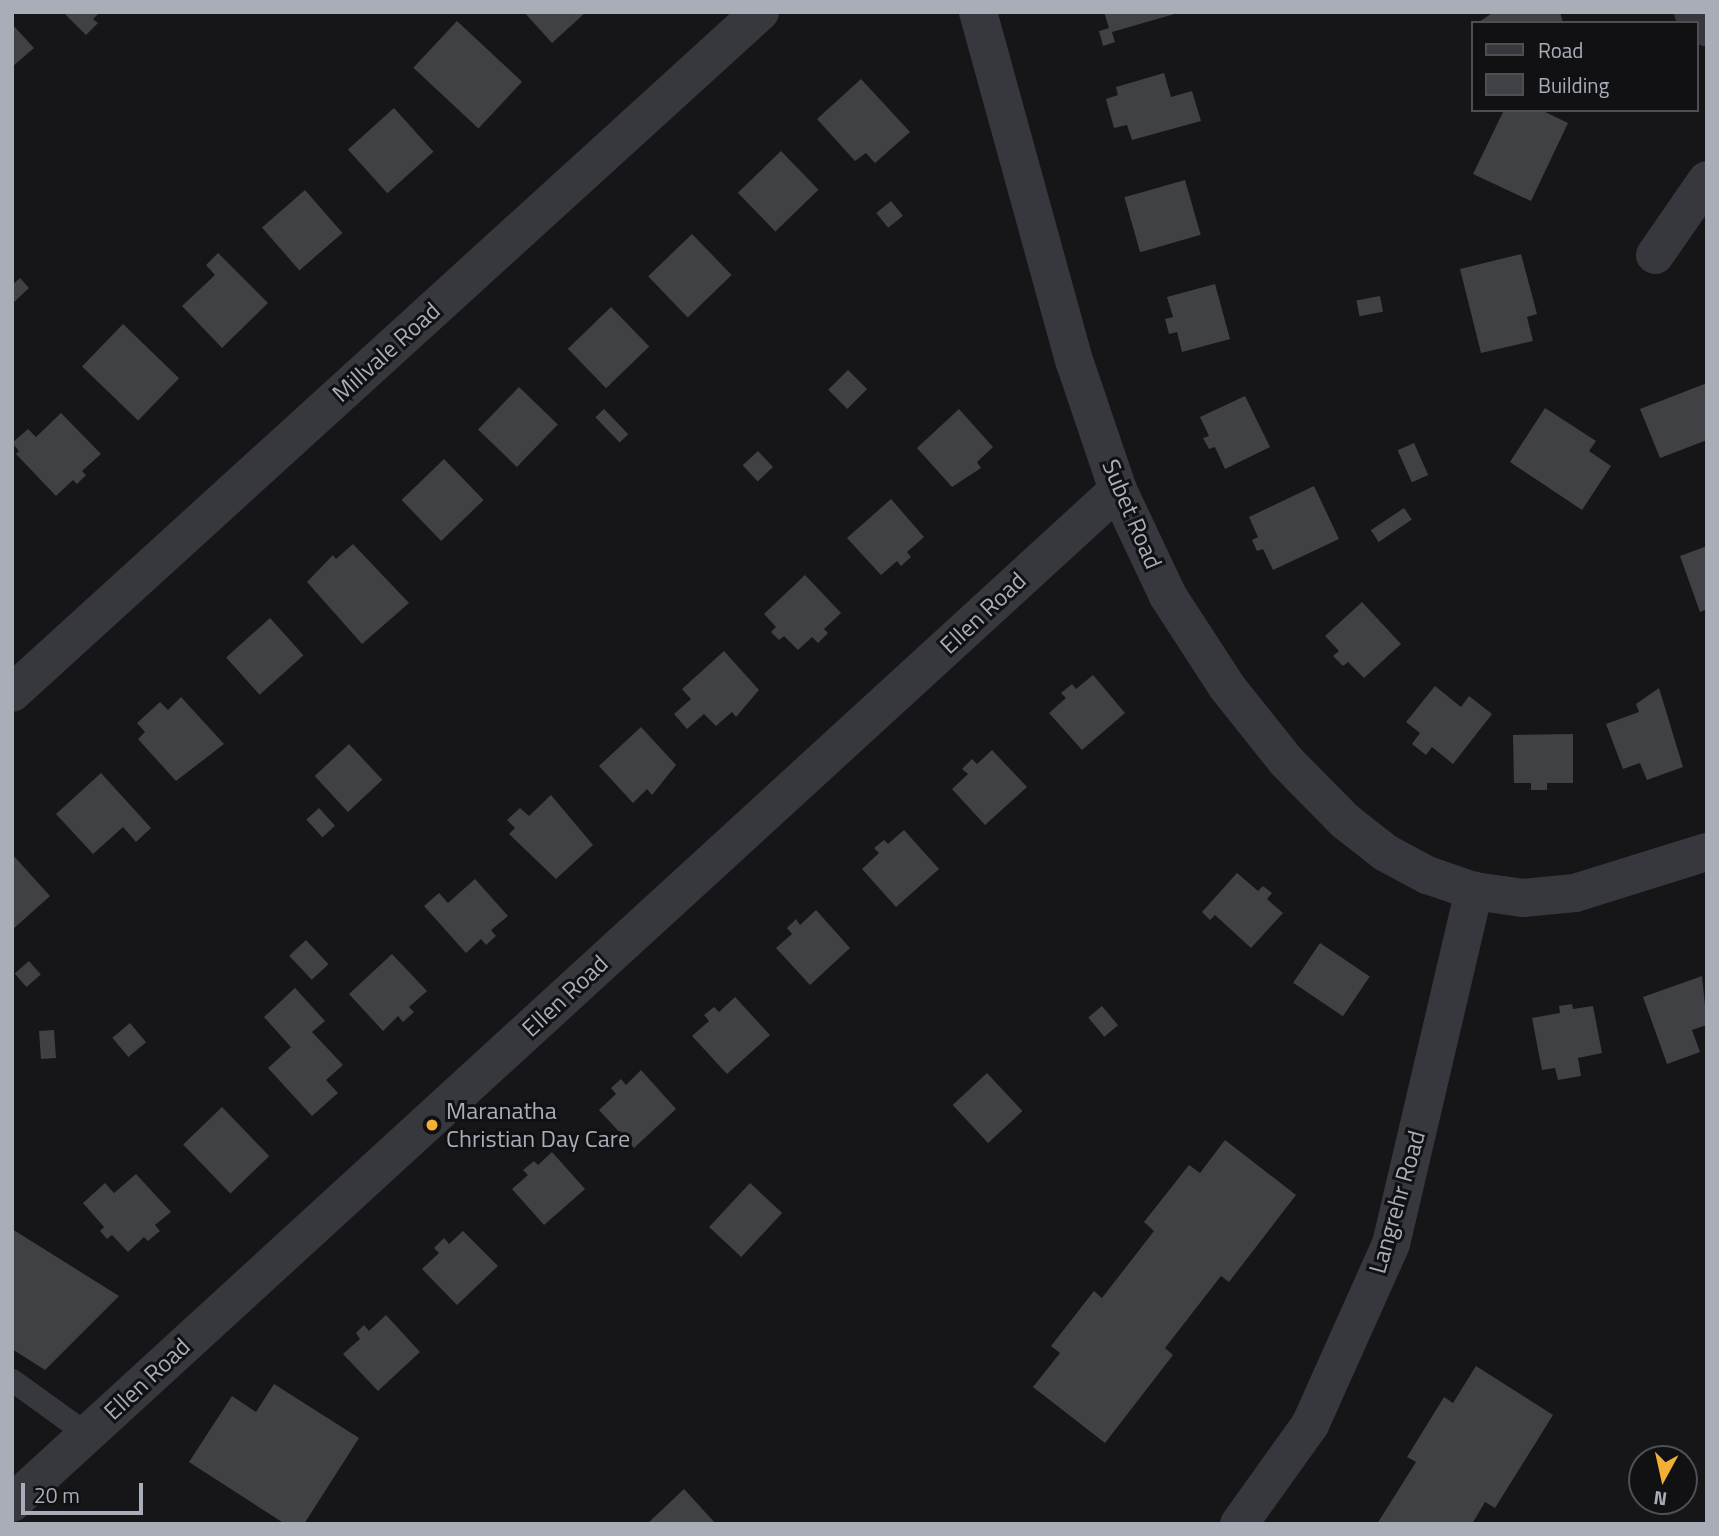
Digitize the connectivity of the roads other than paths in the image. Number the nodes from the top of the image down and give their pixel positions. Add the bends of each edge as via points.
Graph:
1 (760, 12) edge
2 (978, 12) edge
3 (1693, 12) edge
4 (1707, 27) edge
5 (1707, 180) edge
6 (1655, 255) dead end
7 (1118, 490) junction
8 (12, 693) edge
9 (1707, 852) edge
10 (1474, 891) junction
11 (12, 1380) edge
12 (88, 1434) junction
13 (12, 1503) edge
14 (1239, 1524) edge

1 - 8 street, Millvale Road
2 - 7 street, Subet Road via 1075,363
3 - 4 street
5 - 6 street
7 - 10 street, Subet Road via 1168,596 1227,687 1286,761 1345,821 1386,853
7 - 12 street, Ellen Road
9 - 10 street, Subet Road via 1575,892 1523,898
10 - 14 street, Langrehr Road via 1391,1244 1310,1425
11 - 12 lane
12 - 13 street, Ellen Road

